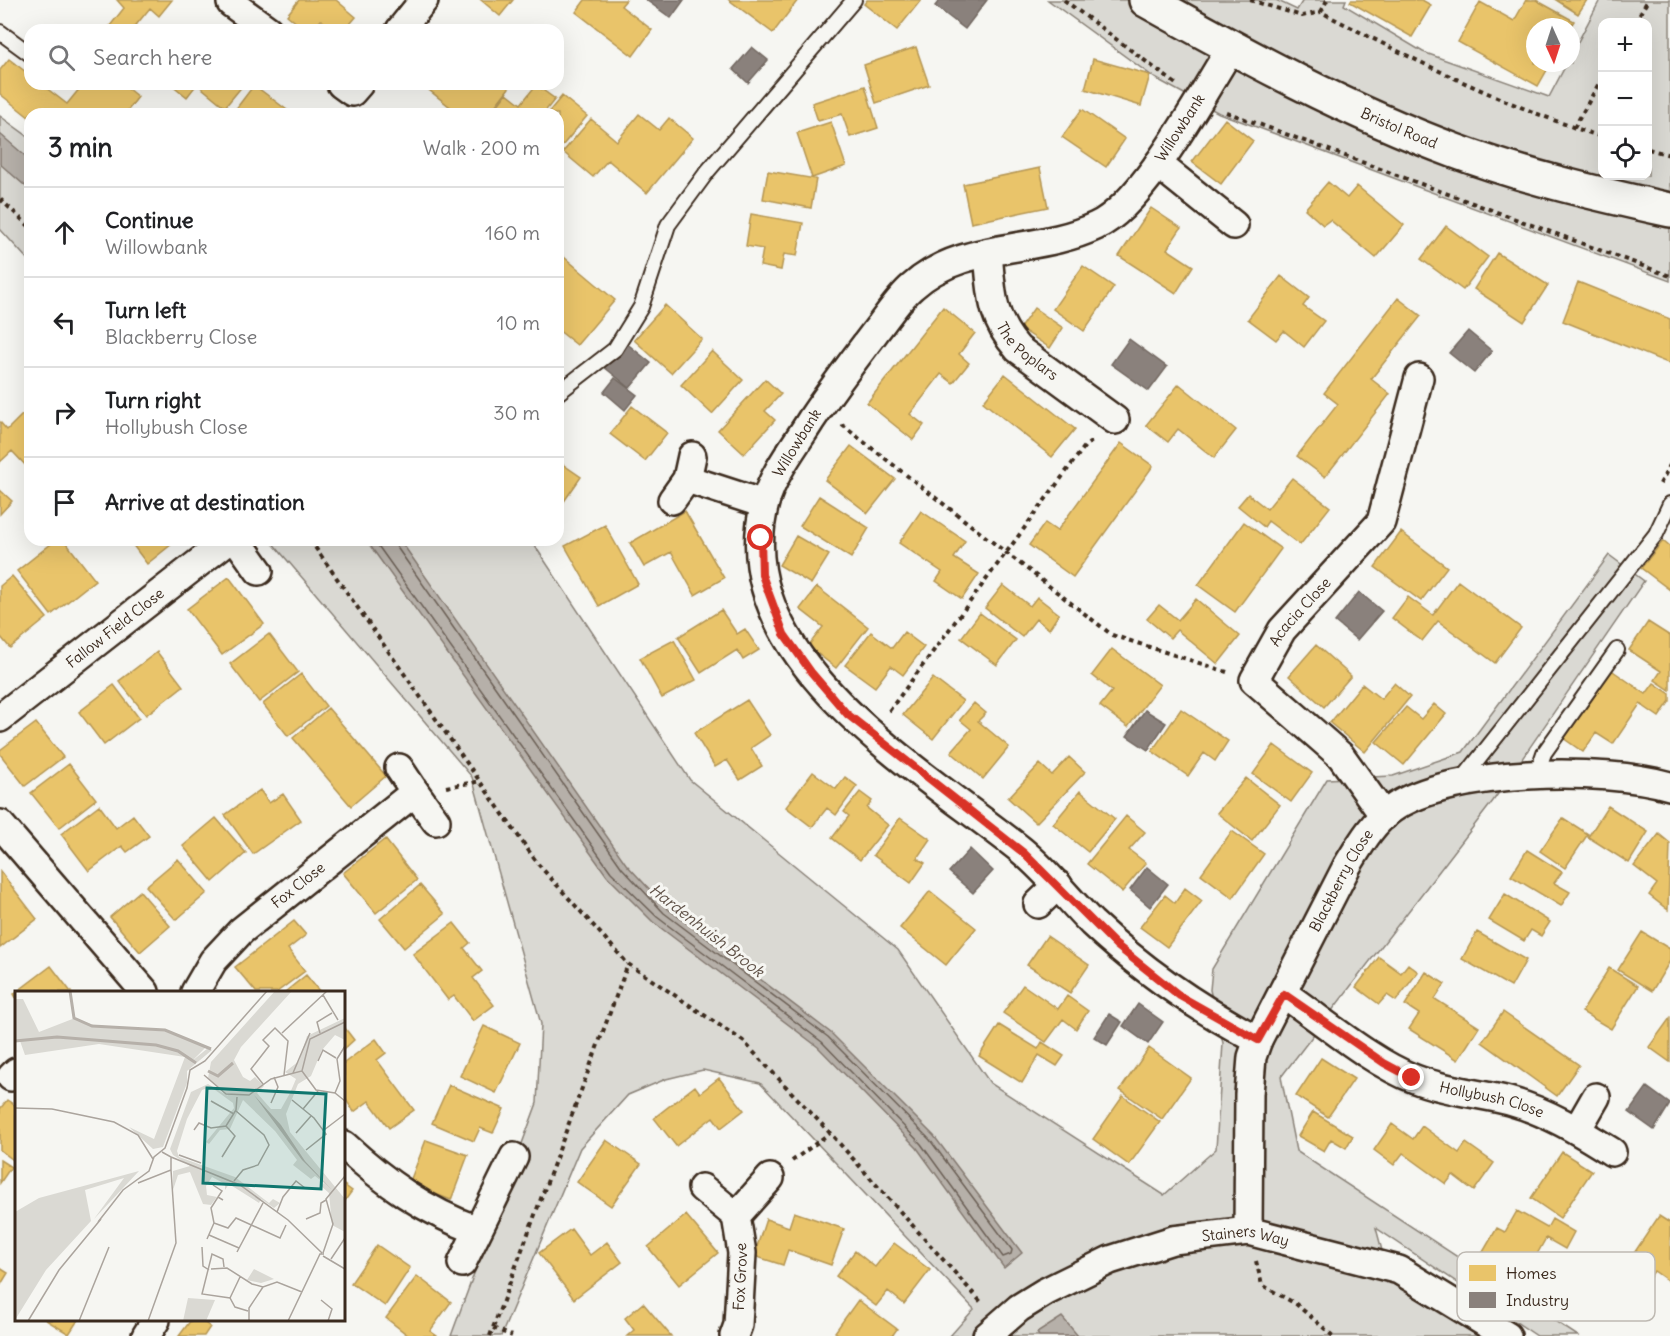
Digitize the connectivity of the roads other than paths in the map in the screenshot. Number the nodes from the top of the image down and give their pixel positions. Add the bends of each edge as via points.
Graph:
1 (424, 0) edge
2 (854, 0) edge
3 (1146, 0) edge
4 (231, 3) dead end
5 (260, 24) edge
6 (405, 24) edge
7 (0, 32) edge
8 (1231, 48) junction
9 (24, 50) edge
10 (1158, 164) junction
11 (1670, 210) edge
12 (1234, 225) dead end
13 (988, 253) junction
14 (1419, 378) dead end
15 (564, 388) edge
16 (1115, 420) road end
17 (684, 478) dead end
18 (764, 504) junction
19 (1670, 504) edge
20 (220, 546) edge
21 (241, 546) edge
22 (260, 571) dead end
23 (1617, 650) dead end
24 (0, 718) edge
25 (399, 768) dead end
26 (1536, 776) junction
27 (1460, 782) junction
28 (1670, 786) edge
29 (415, 792) junction
30 (1384, 816) junction
31 (436, 821) dead end
32 (1, 828) edge
33 (1058, 885) junction
34 (1038, 904) dead end
35 (133, 989) edge
36 (196, 991) edge
37 (1284, 994) junction
38 (1258, 1040) junction
39 (1596, 1097) dead end
40 (1577, 1130) junction
41 (345, 1146) edge
42 (1612, 1152) dead end
43 (514, 1157) dead end
44 (770, 1178) road end
45 (702, 1188) dead end
46 (736, 1216) junction
47 (477, 1230) junction
48 (1248, 1231) junction
49 (462, 1263) dead end
50 (1457, 1306) edge
51 (155, 1321) edge
52 (1482, 1321) edge
53 (993, 1330) edge
54 (146, 1336) edge
55 (734, 1336) edge
56 (1507, 1336) edge

1 - 6 street
2 - 15 lane via 707,172 668,225 641,307 615,348
3 - 8 main road, Bristol Road
4 - 5 street
7 - 9 lane
8 - 10 street, Willowbank
8 - 11 main road, Bristol Road via 1333,100 1458,152
10 - 12 street
10 - 13 street, Willowbank via 1116,214 1097,226 1067,237
13 - 16 street, The Poplars via 994,309 1006,335 1018,349
13 - 18 street, Willowbank via 937,268 908,290 819,407 774,478
14 - 30 street, Acacia Close via 1381,522 1282,630 1254,680 1341,756
17 - 18 street
18 - 33 street, Willowbank via 762,575 771,605 790,644 841,721 872,734 1025,854
19 - 27 lane via 1656,534
20 - 24 street, Fallow Field Close
21 - 22 street
23 - 26 lane via 1544,753
25 - 29 street
26 - 27 street, Blackberry Close
26 - 28 street, Blackberry Close via 1633,779
27 - 30 street, Blackberry Close via 1418,795
29 - 31 street
29 - 36 street, Fox Close via 240,932 209,966
30 - 37 street, Blackberry Close via 1363,839 1347,866
32 - 35 street
33 - 34 street
33 - 38 street, Willowbank via 1116,945 1180,996
37 - 38 street, Blackberry Close
37 - 40 street, Hollybush Close via 1412,1078 1508,1101
38 - 48 street, Blackberry Close via 1252,1056 1249,1094
39 - 40 street
40 - 42 street, Hollybush Close
41 - 47 street via 410,1198
43 - 47 street
44 - 46 street
45 - 46 street
46 - 55 street, Fox Grove via 742,1253
47 - 49 street
48 - 50 street, Stainers Way via 1398,1270
48 - 53 street, Stainers Way via 1173,1240 1110,1260 1045,1292
51 - 54 street
52 - 56 street, Stainers Way

